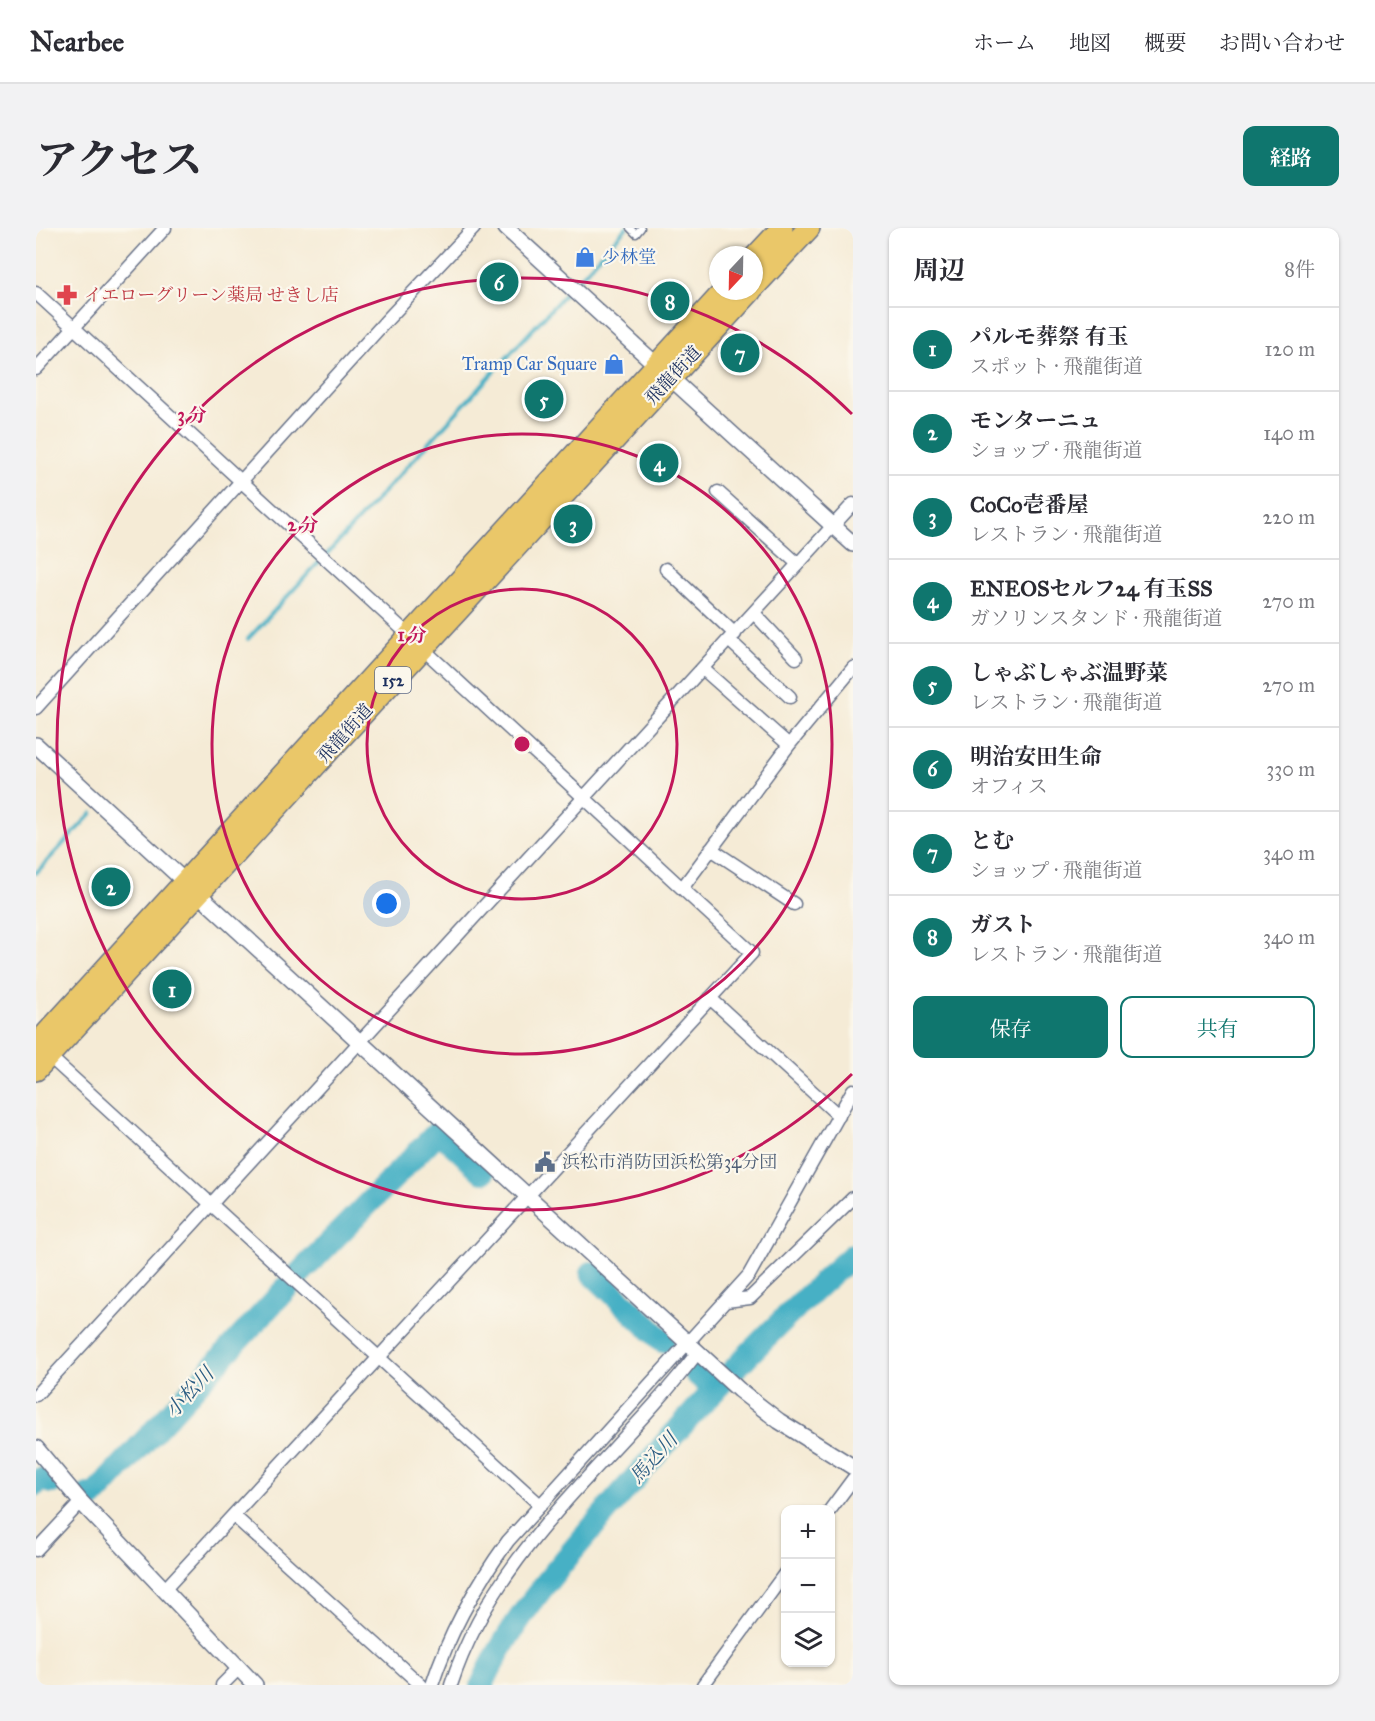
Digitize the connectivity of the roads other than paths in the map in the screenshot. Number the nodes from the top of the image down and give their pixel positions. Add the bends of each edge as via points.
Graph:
1 (165, 228) edge
2 (474, 228) edge
3 (641, 228) edge
4 (782, 228) edge
5 (809, 228) edge
6 (507, 229) edge
7 (631, 230) edge
8 (763, 248) edge
9 (763, 277) edge
10 (36, 293) edge
11 (717, 300) edge
12 (741, 300) edge
13 (74, 327) junction
14 (36, 369) edge
15 (663, 373) junction
16 (242, 481) junction
17 (718, 492) dead end
18 (853, 504) edge
19 (834, 526) junction
20 (853, 544) edge
21 (798, 564) junction
22 (666, 569) dead end
23 (754, 613) junction
24 (732, 637) junction
25 (416, 642) junction
26 (796, 658) dead end
27 (853, 668) edge
28 (703, 669) junction
29 (790, 696) dead end
30 (36, 708) edge
31 (36, 745) edge
32 (789, 745) junction
33 (584, 799) junction
34 (711, 849) junction
35 (191, 887) junction
36 (683, 887) junction
37 (794, 904) dead end
38 (710, 998) junction
39 (360, 1042) junction
40 (39, 1052) edge
41 (853, 1090) edge
42 (839, 1116) junction
43 (528, 1196) junction
44 (853, 1198) edge
45 (209, 1205) junction
46 (726, 1301) junction
47 (693, 1348) junction
48 (379, 1358) junction
49 (36, 1395) edge
50 (36, 1448) edge
51 (853, 1467) edge
52 (853, 1479) edge
53 (81, 1502) junction
54 (540, 1504) junction
55 (835, 1505) edge
56 (234, 1516) junction
57 (36, 1550) edge
58 (781, 1579) edge
59 (165, 1589) junction
60 (239, 1668) junction
61 (222, 1685) edge
62 (255, 1685) edge
63 (420, 1685) edge
64 (432, 1685) edge
65 (451, 1685) edge
66 (703, 1685) edge

1 - 13 street
2 - 16 street
3 - 7 lane via 636,234
4 - 8 highway
5 - 9 highway
6 - 15 street
10 - 13 street
11 - 15 highway, 飛龍街道 / 152
12 - 15 highway, 飛龍街道 / 152
13 - 14 street
13 - 16 street
15 - 19 street
15 - 25 highway, 飛龍街道 / 152
16 - 25 street
16 - 30 street
17 - 21 street
18 - 19 street
19 - 20 street
19 - 21 street
21 - 23 street
22 - 24 street
23 - 24 street
23 - 26 street
24 - 28 street
24 - 29 street
25 - 33 street
25 - 35 highway, 飛龍街道 / 152
27 - 32 street
28 - 32 street
28 - 33 street
31 - 35 street
32 - 34 street
33 - 36 street
33 - 39 street
34 - 36 street
34 - 37 street
35 - 39 street
35 - 40 highway, 飛龍街道 / 152
36 - 38 street via 752,953
38 - 42 street
38 - 43 street
39 - 43 street
39 - 45 street
40 - 45 street
41 - 42 street
42 - 46 street via 749,1275
43 - 47 street
43 - 48 street
44 - 46 street via 750,1298
45 - 48 street
45 - 49 street
46 - 47 street
47 - 51 street via 779,1421
47 - 54 street
47 - 65 street via 662,1399 520,1553 487,1603 460,1656
48 - 54 street
48 - 56 street
50 - 53 street
52 - 55 street
53 - 57 street
53 - 59 street
54 - 64 street via 485,1572 441,1657
56 - 59 street
56 - 63 street
58 - 66 street
59 - 60 street
60 - 61 street
60 - 62 street

